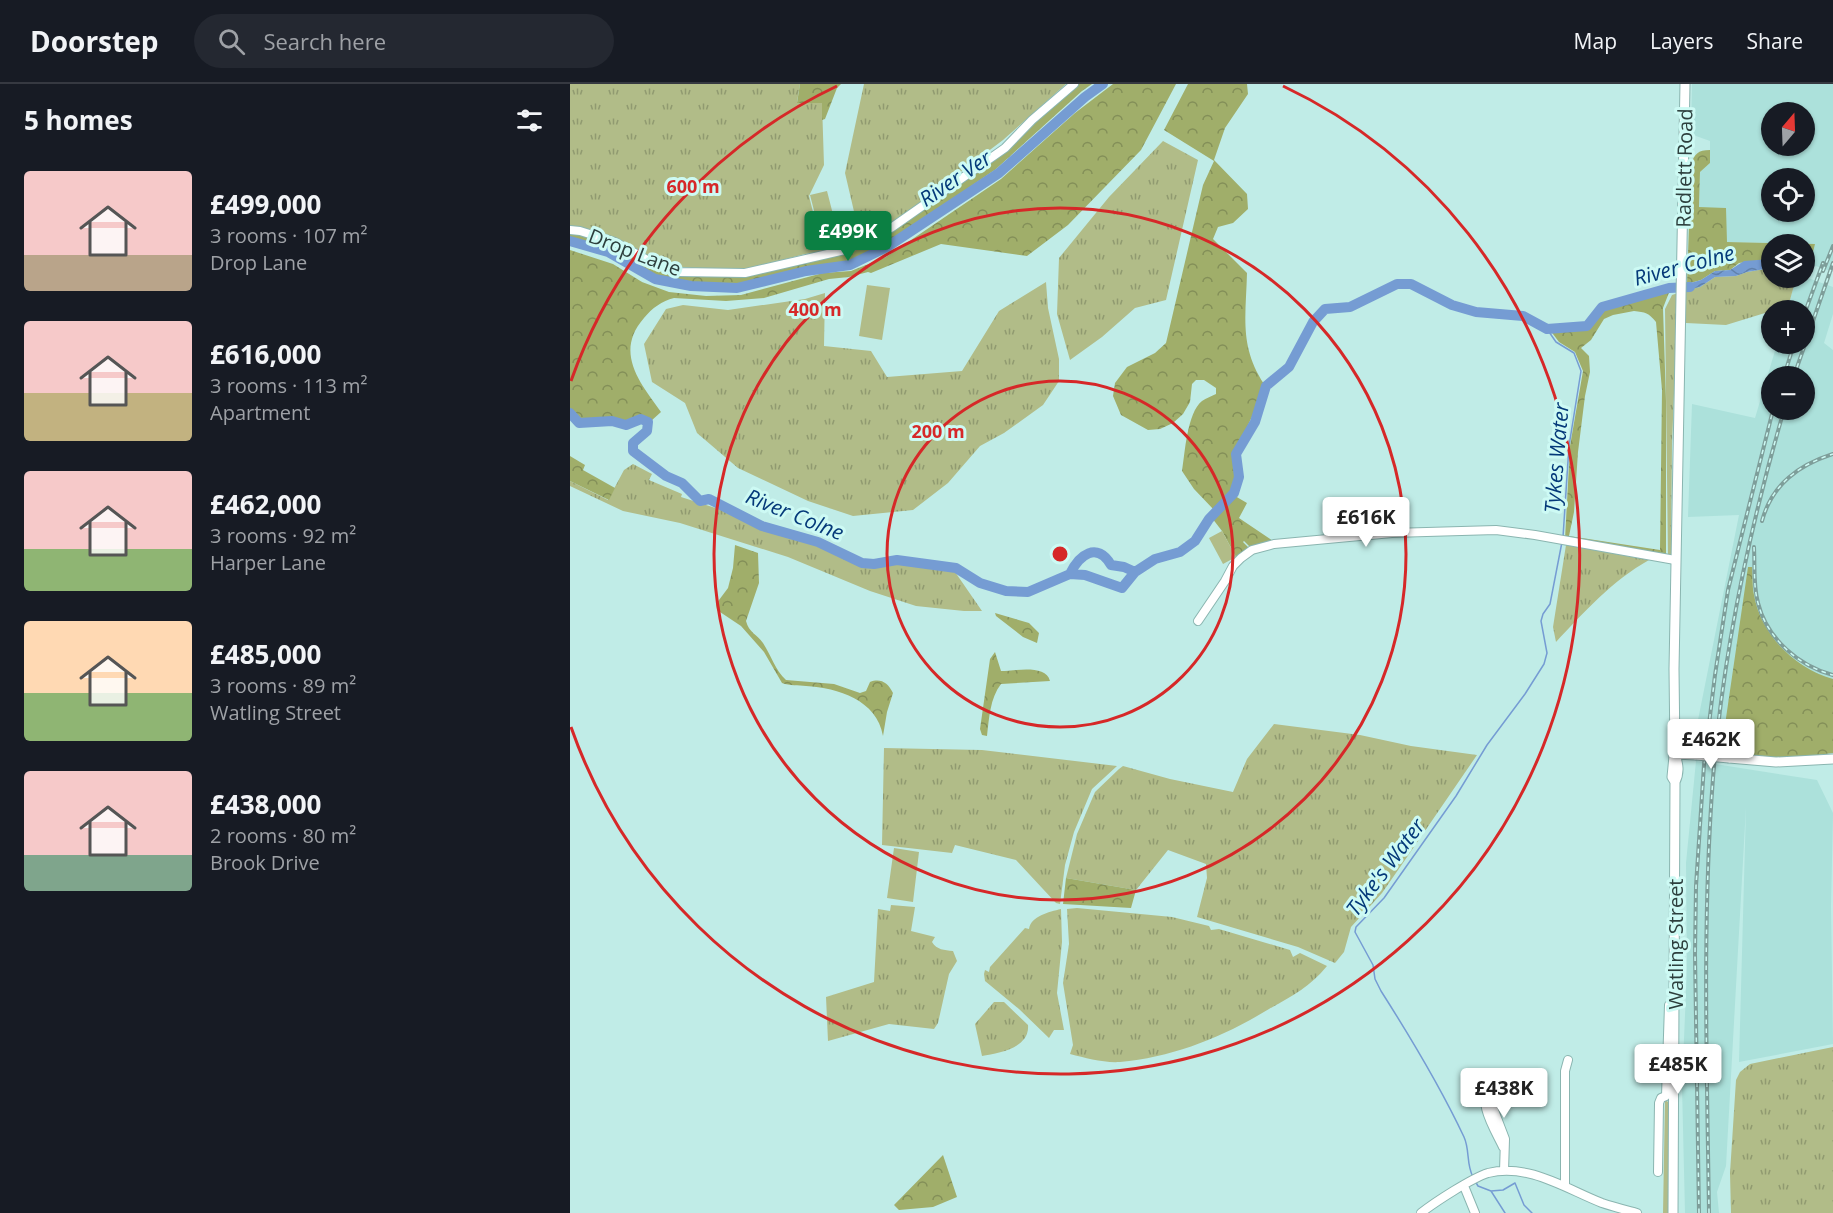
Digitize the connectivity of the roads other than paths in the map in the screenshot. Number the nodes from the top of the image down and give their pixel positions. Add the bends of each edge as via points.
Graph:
1 (1074, 84) edge
2 (1685, 84) edge
3 (570, 230) edge
4 (1676, 560) junction
5 (1198, 621) dead end
6 (1675, 754) junction
7 (1833, 759) edge
8 (1568, 1060) dead end
9 (1490, 1081) dead end
10 (1669, 1097) junction
11 (1504, 1170) junction
12 (1658, 1172) dead end
13 (1565, 1185) junction
14 (1464, 1186) junction
15 (1421, 1213) edge
16 (1475, 1213) edge
17 (1637, 1213) edge
18 (1674, 1213) edge

1 - 3 street, Drop Lane via 1005,148 891,228 845,250 745,273 679,272 615,242
2 - 4 main road, Radlett Road
4 - 5 street via 1496,531 1392,533 1274,544 1252,550 1233,566
4 - 6 main road, Watling Street
6 - 7 main road, bridge via 1776,762
6 - 10 main road, Watling Street via 1675,1005
8 - 13 street
9 - 11 street via 1484,1095 1485,1105 1504,1149
10 - 12 street via 1661,1098 1659,1103
10 - 18 main road, Watling Street
11 - 13 street
11 - 14 street via 1488,1173
13 - 17 street via 1602,1203
14 - 15 street
14 - 16 street

